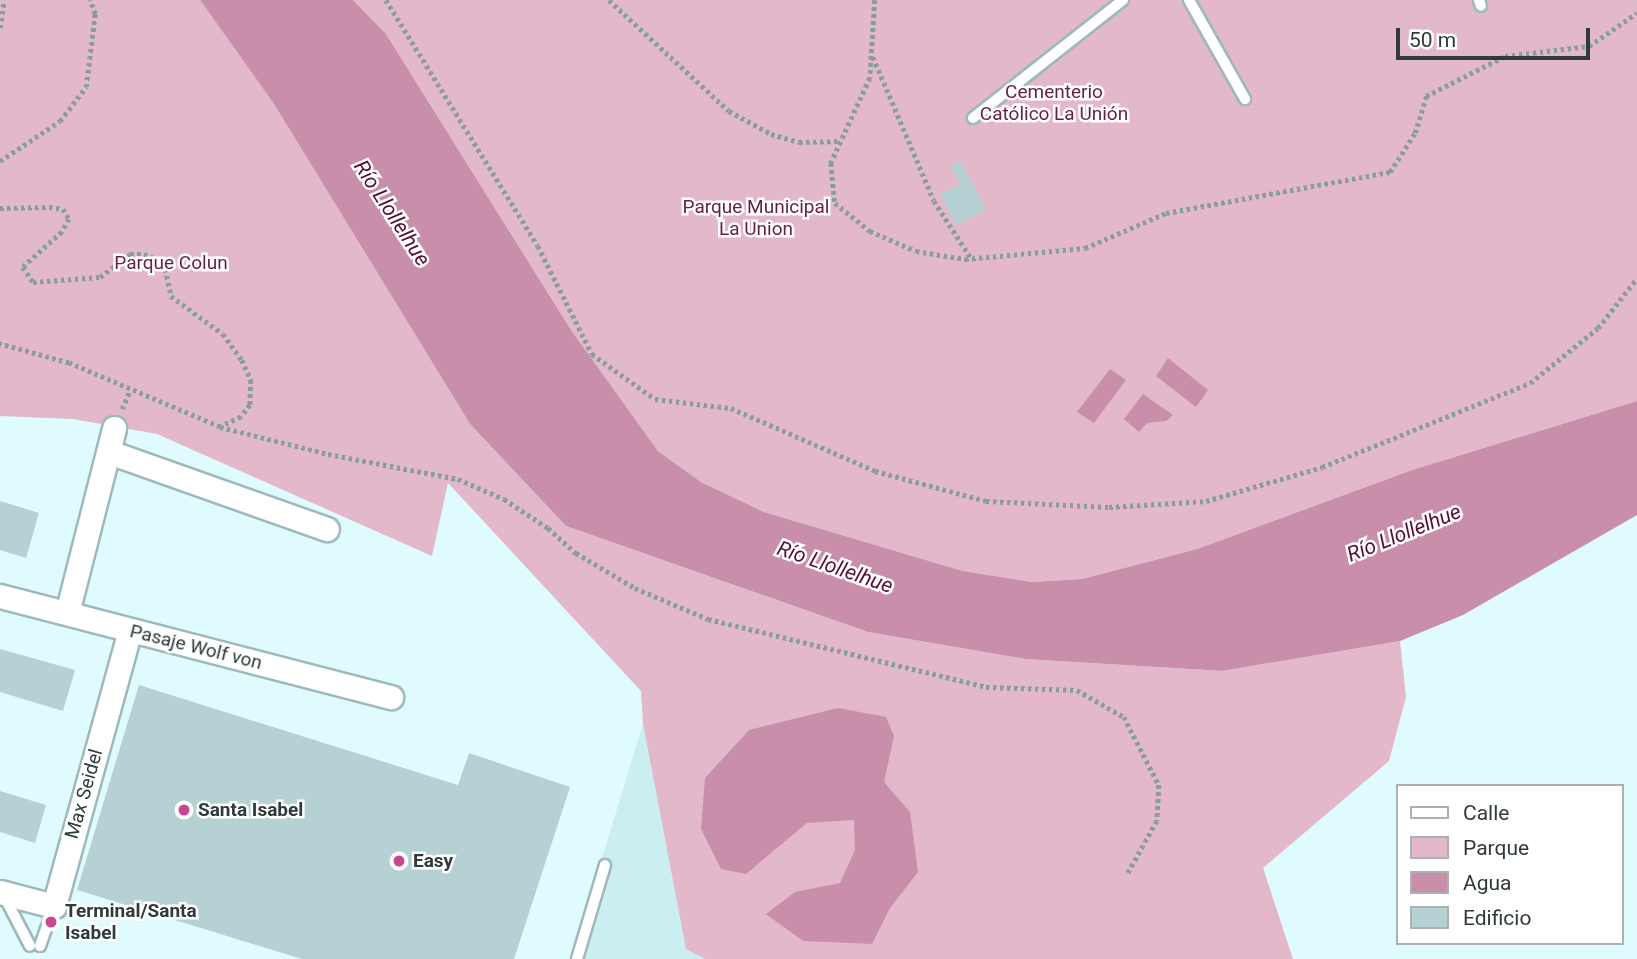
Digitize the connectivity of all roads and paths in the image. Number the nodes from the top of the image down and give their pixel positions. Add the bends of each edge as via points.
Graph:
1 (4, 0) edge
2 (90, 0) edge
3 (386, 0) edge
4 (609, 0) edge
5 (876, 0) edge
6 (1123, 0) edge
7 (1189, 0) edge
8 (1637, 13) edge
9 (0, 28) edge
10 (872, 52) junction
11 (1245, 99) dead end
12 (973, 118) dead end
13 (841, 141) junction
14 (0, 162) edge
15 (0, 208) edge
16 (971, 258) junction
17 (1637, 278) edge
18 (0, 344) edge
19 (220, 427) junction
20 (114, 429) dead end
21 (109, 452) junction
22 (327, 529) dead end
23 (0, 596) edge
24 (67, 613) junction
25 (130, 630) junction
26 (391, 697) dead end
27 (605, 865) dead end
28 (1128, 873) dead end
29 (1, 893) edge
30 (54, 906) junction
31 (577, 959) edge

1 - 9 path
2 - 14 path via 94,14 86,87 60,121
3 - 17 path via 538,246 592,354 655,399 731,408 875,471 986,500 1109,507 1206,502 1322,467 1530,383 1598,328
4 - 13 path via 729,111 771,134 799,142
5 - 10 path
6 - 12 lane
7 - 11 lane
8 - 16 path via 1589,46 1505,56 1426,96 1415,133 1390,172 1166,213 1085,248
10 - 13 path via 870,78
10 - 16 path via 934,201
13 - 16 path via 831,163 835,202 870,231 916,251
15 - 19 path via 50,206 63,209 69,219 62,232 23,267 33,282 100,277 130,254 164,262 171,296 223,334 251,380 250,405 241,417
18 - 19 path via 69,363
19 - 28 path via 458,479 504,499 548,528 576,554 635,588 708,619 986,687 1077,690 1124,717 1159,785 1157,821
20 - 21 street
21 - 22 street
21 - 24 street
23 - 24 street, Pasaje Wolf von
24 - 25 street, Pasaje Wolf von
25 - 26 street, Pasaje Wolf von
25 - 30 street, Max Seidel
27 - 31 lane
29 - 30 street
29 - 30 lane via 35,946

